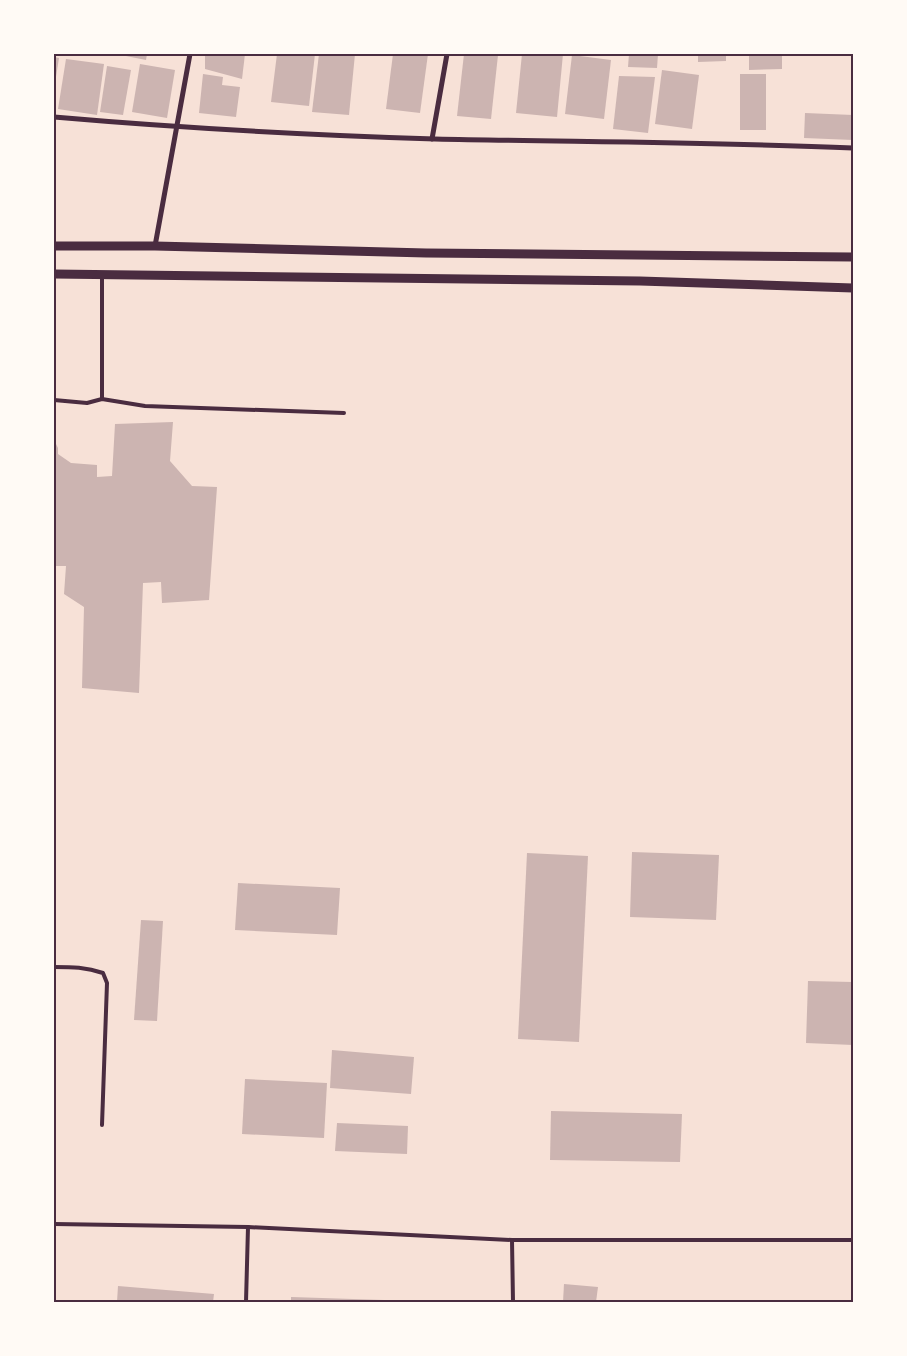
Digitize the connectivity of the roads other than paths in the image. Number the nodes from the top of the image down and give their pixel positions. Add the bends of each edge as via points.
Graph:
1 (190, 54) edge
2 (448, 54) edge
3 (54, 117) edge
4 (178, 128) junction
5 (432, 139) junction
6 (853, 148) edge
7 (54, 246) edge
8 (155, 246) junction
9 (853, 257) edge
10 (54, 274) edge
11 (102, 274) junction
12 (853, 288) edge
13 (102, 399) junction
14 (54, 400) edge
15 (344, 413) dead end
16 (54, 967) edge
17 (102, 1125) dead end
18 (54, 1224) edge
19 (248, 1226) junction
20 (512, 1240) junction
21 (853, 1240) edge
22 (246, 1302) edge
23 (513, 1302) edge

1 - 4 street
2 - 5 street
3 - 4 street
4 - 5 street
4 - 8 street
5 - 6 street
7 - 8 street
8 - 9 street via 426,253
10 - 11 street
11 - 12 street via 640,281
11 - 13 lane
13 - 14 lane via 87,404
13 - 15 lane via 146,406
16 - 17 lane via 93,969 103,973 107,982
18 - 19 lane
19 - 20 lane
19 - 22 lane
20 - 21 lane
20 - 23 lane

